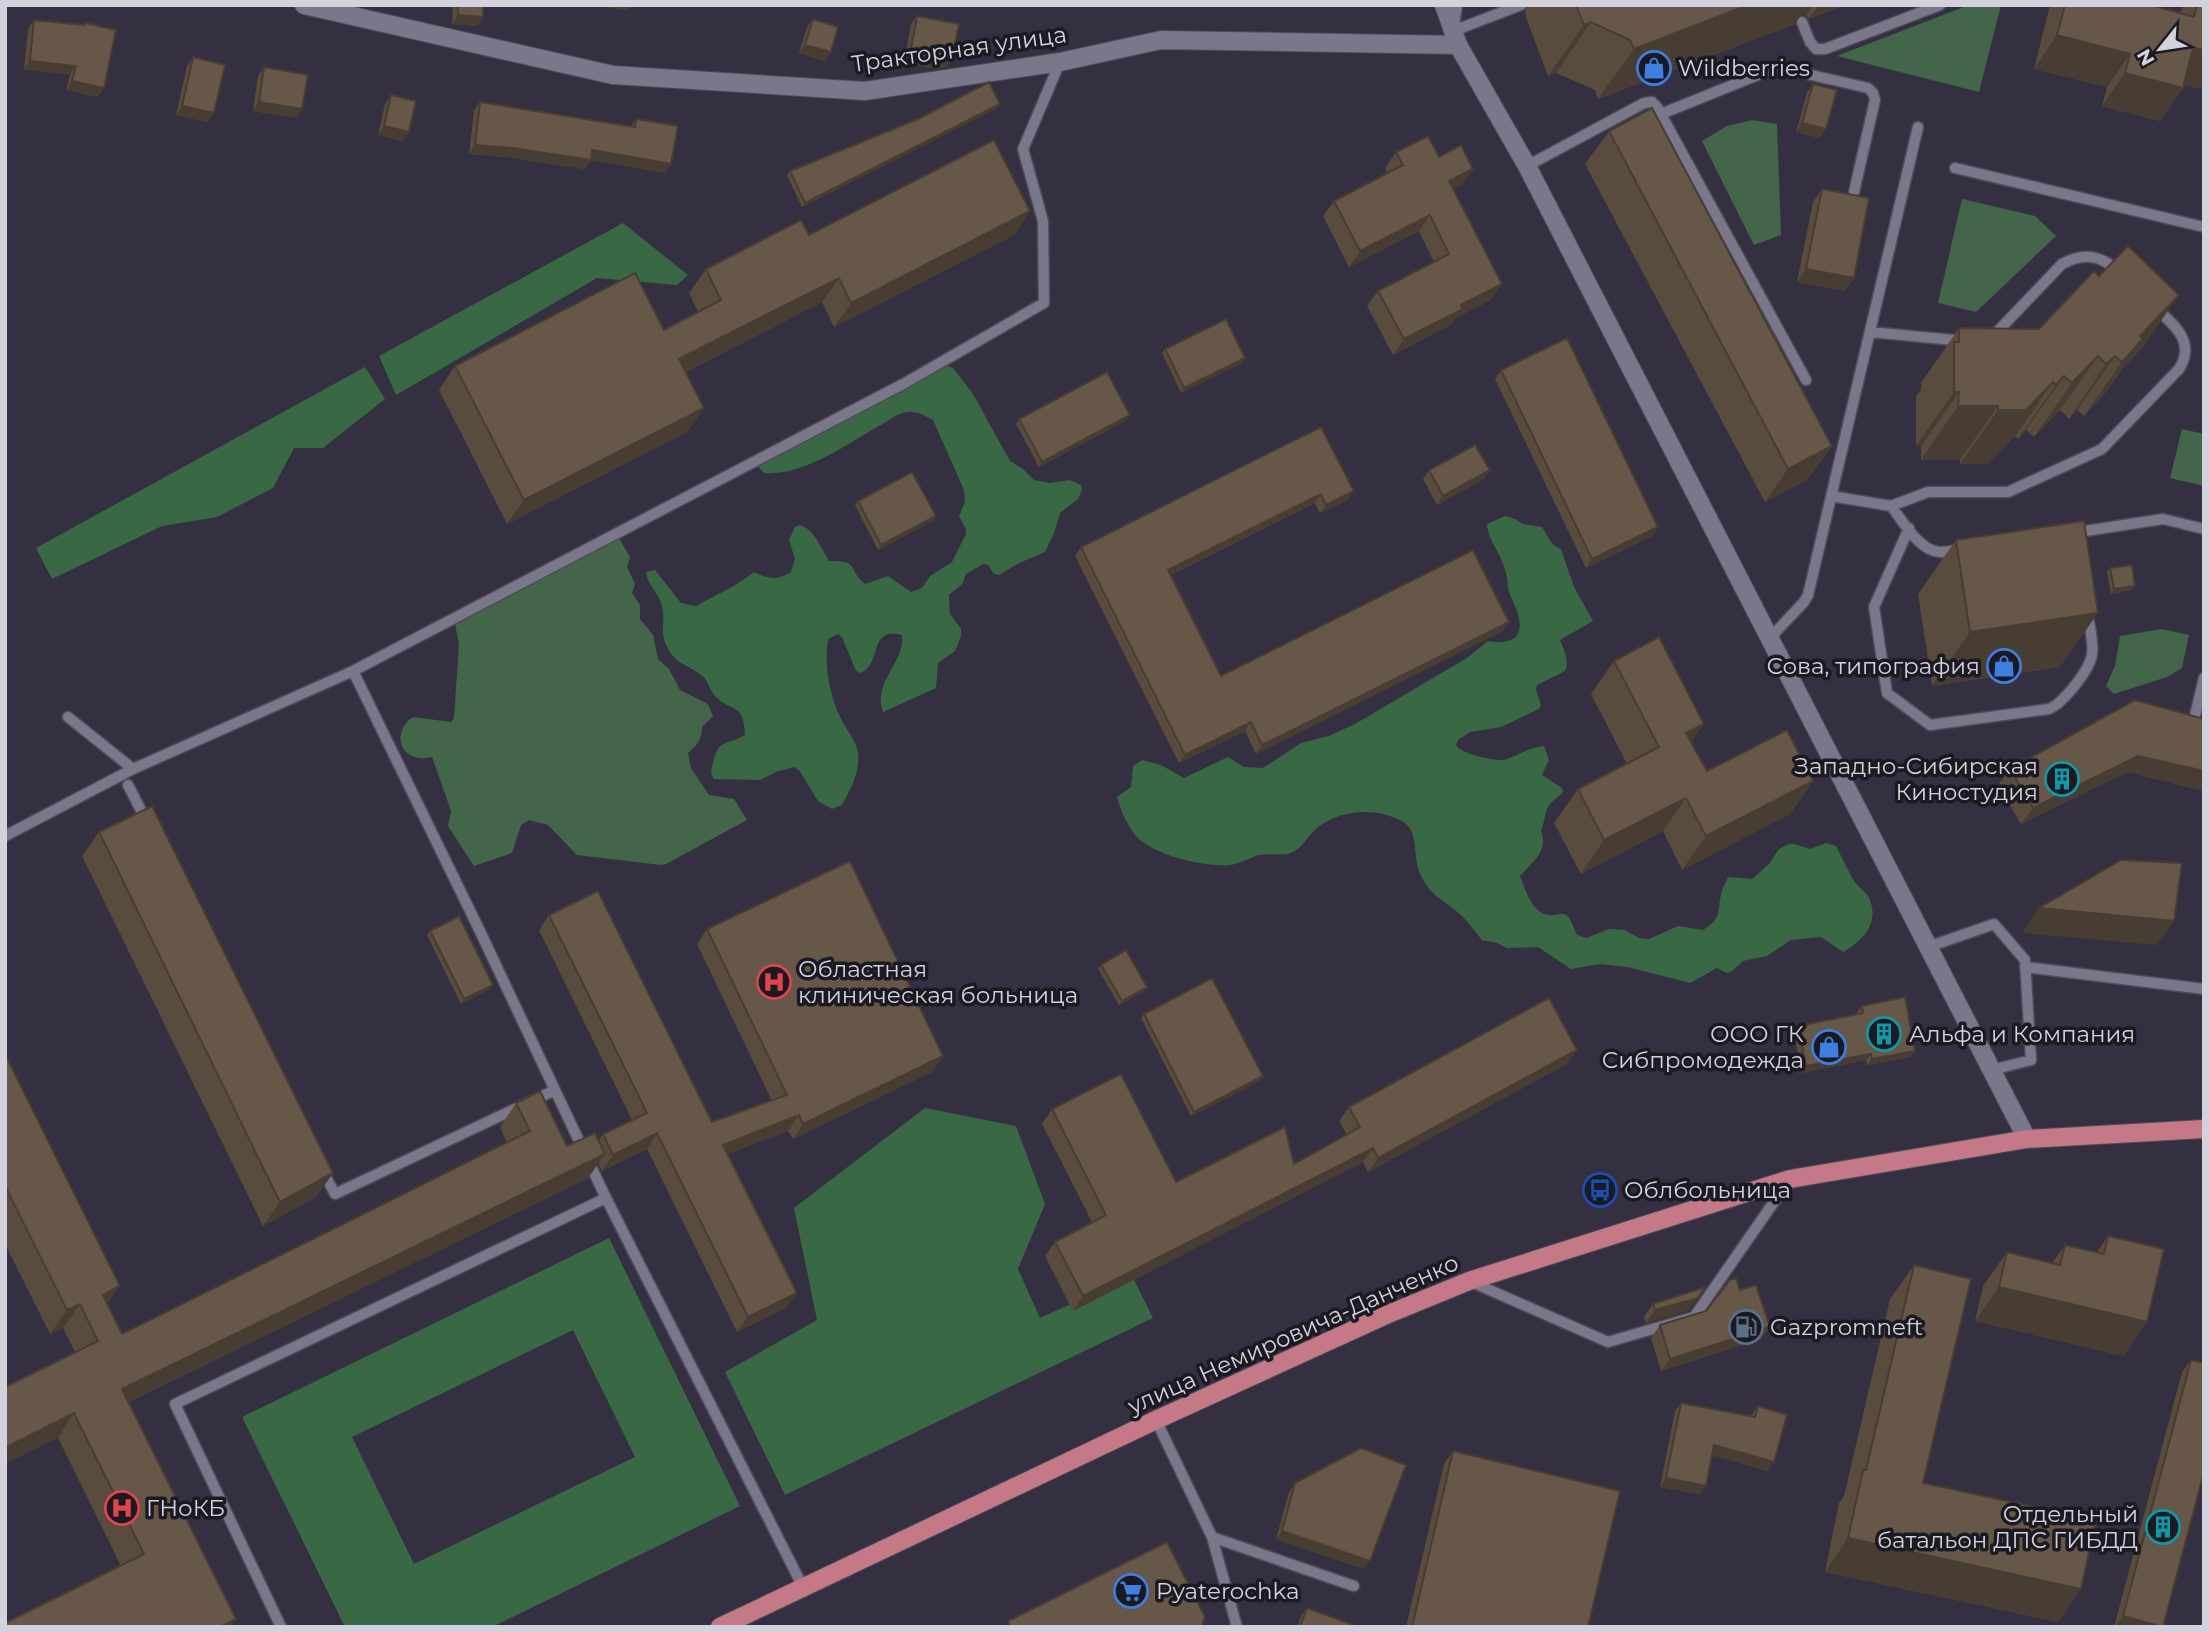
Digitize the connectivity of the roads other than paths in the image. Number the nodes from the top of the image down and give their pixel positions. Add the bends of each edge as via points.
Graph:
1 (304, 5) edge
2 (1444, 5) edge
3 (1457, 5) edge
4 (1521, 5) edge
5 (1940, 5) edge
6 (1802, 22) dead end
7 (1456, 38) junction
8 (1060, 62) junction
9 (1661, 114) junction
10 (1918, 127) dead end
11 (1527, 166) junction
12 (1955, 168) dead end
13 (1854, 192) edge
14 (2204, 227) edge
15 (2130, 282) edge
16 (2147, 299) edge
17 (1870, 332) junction
18 (1806, 380) dead end
19 (1831, 496) junction
20 (1891, 506) junction
21 (1909, 528) junction
22 (2204, 529) edge
23 (2076, 532) junction
24 (2062, 534) edge
25 (2078, 545) edge
26 (1980, 546) edge
27 (2085, 597) edge
28 (1770, 638) junction
29 (353, 671) junction
30 (2204, 678) edge
31 (68, 717) dead end
32 (2193, 724) edge
33 (133, 769) junction
34 (128, 785) dead end
35 (151, 830) edge
36 (5, 836) edge
37 (1928, 947) junction
38 (2025, 967) junction
39 (2204, 989) edge
40 (1992, 1070) junction
41 (555, 1090) junction
42 (2204, 1129) edge
43 (2027, 1139) junction
44 (316, 1158) edge
45 (1790, 1179) junction
46 (606, 1198) junction
47 (1469, 1281) junction
48 (1156, 1420) junction
49 (1212, 1537) junction
50 (1354, 1586) dead end
51 (803, 1587) junction
52 (281, 1627) edge
53 (720, 1627) edge
54 (1237, 1627) edge

1 - 8 street, Тракторная улица via 613,75 865,91
2 - 7 street
3 - 7 lane
4 - 7 lane
5 - 6 lane via 1825,49 1810,42
7 - 8 street, Тракторная улица via 1161,40
7 - 11 street
8 - 29 lane via 1023,149 1043,221 1044,303 905,383
9 - 11 lane via 1652,102 1644,103
9 - 13 lane via 1781,68 1868,88 1875,100
9 - 18 lane
10 - 17 lane
11 - 28 street
12 - 14 lane
15 - 17 lane via 2102,258 2075,257 1985,338 1970,341
16 - 20 lane via 2176,326 2185,359 2102,449 2008,492 1928,492
17 - 19 lane
19 - 20 lane
19 - 28 lane via 1808,595
20 - 21 lane
21 - 26 lane via 1929,550
21 - 27 lane via 1874,614 1887,693 1930,725 2056,706 2092,659
22 - 23 lane via 2163,519
23 - 24 lane
23 - 25 lane
28 - 37 street
29 - 33 lane
29 - 41 lane
30 - 32 lane
31 - 33 lane
33 - 36 lane
34 - 35 lane
37 - 38 lane via 1994,924 2025,960
37 - 40 street
38 - 39 lane
38 - 40 lane via 2031,1060
40 - 43 street
41 - 44 lane via 335,1194
41 - 46 lane
42 - 43 main road, улица Немировича-Данченко
43 - 45 main road, улица Немировича-Данченко
45 - 47 main road, улица Немировича-Данченко
45 - 47 lane via 1693,1317 1608,1342
46 - 51 lane
46 - 52 lane via 175,1404
47 - 48 main road, улица Немировича-Данченко
48 - 49 lane
48 - 51 main road, улица Немировича-Данченко
49 - 50 lane
49 - 54 lane
51 - 53 main road, улица Немировича-Данченко

